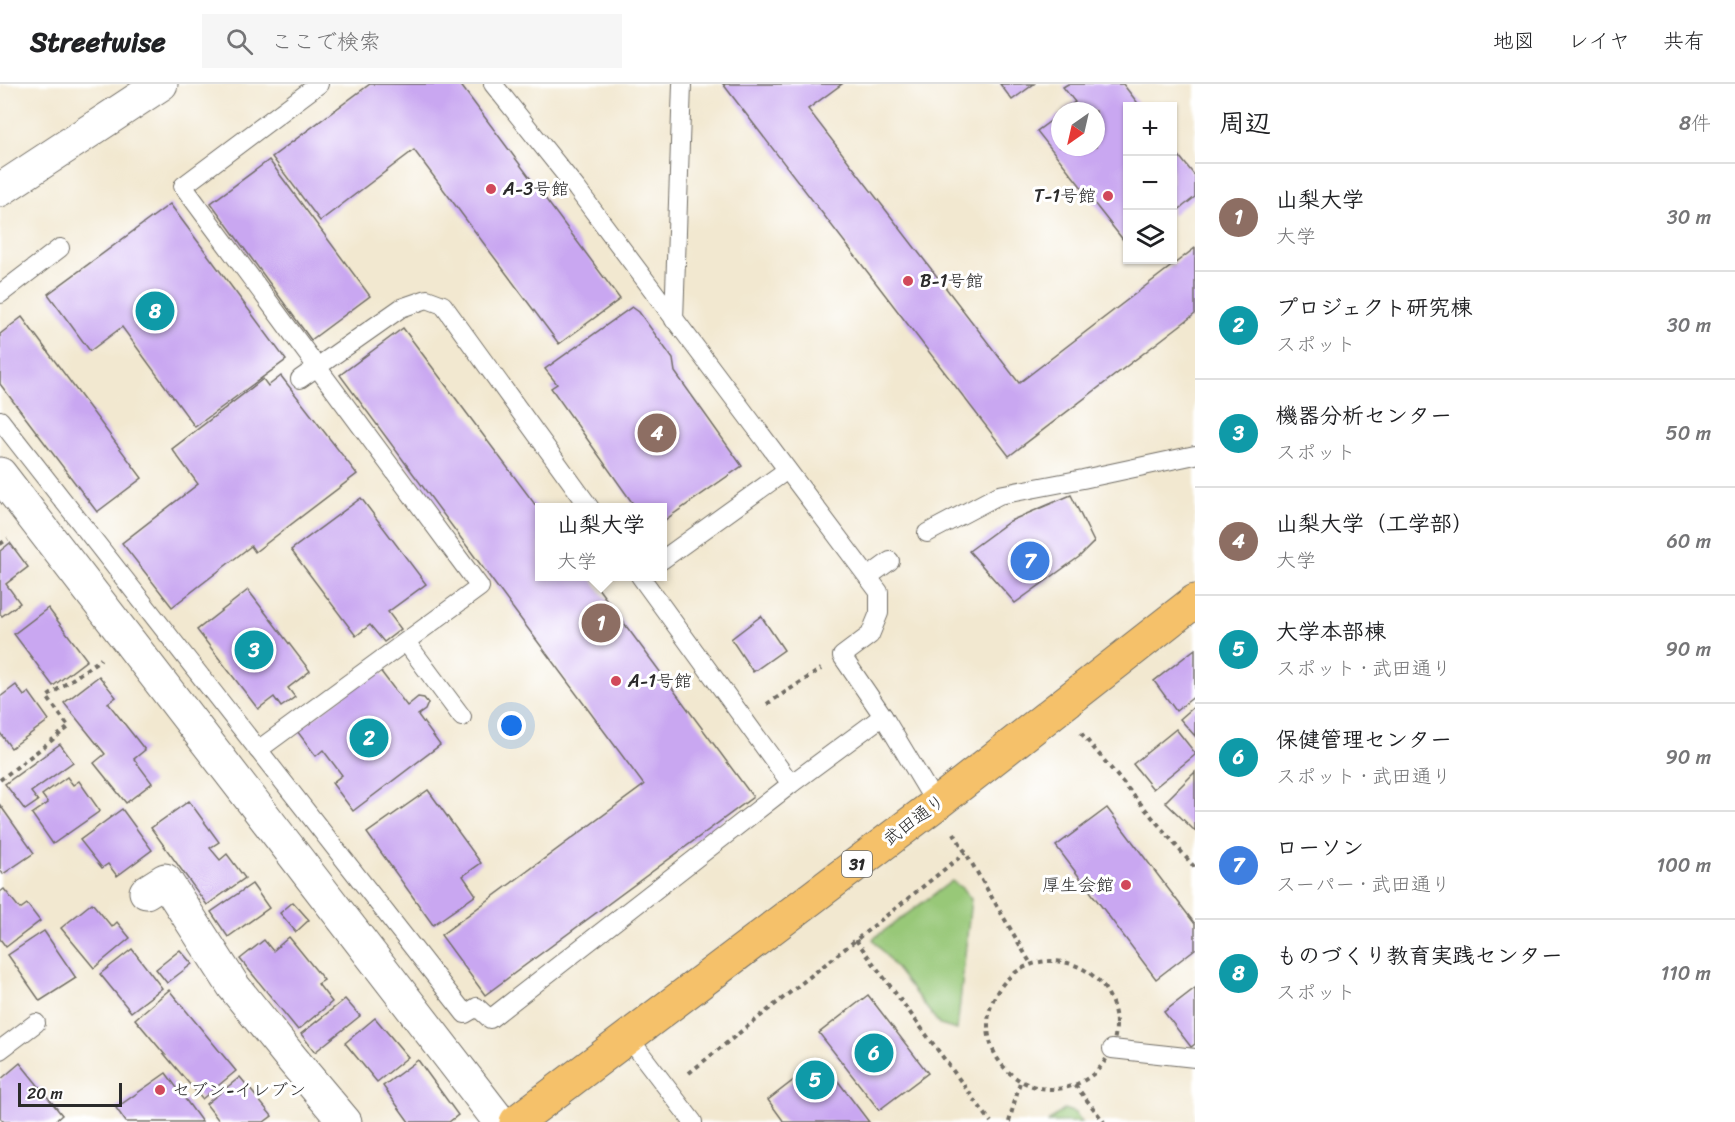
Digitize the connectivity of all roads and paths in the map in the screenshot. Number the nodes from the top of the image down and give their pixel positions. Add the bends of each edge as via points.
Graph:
1 (161, 84) edge
2 (319, 84) edge
3 (493, 84) edge
4 (682, 84) edge
5 (0, 190) edge
6 (60, 248) dead end
7 (0, 294) edge
8 (674, 320) junction
9 (317, 367) junction
10 (300, 379) dead end
11 (0, 420) edge
12 (1195, 455) edge
13 (787, 470) junction
14 (0, 474) edge
15 (587, 503) edge
16 (927, 534) dead end
17 (667, 557) edge
18 (890, 561) dead end
19 (868, 577) junction
20 (644, 581) edge
21 (1192, 610) edge
22 (128, 640) junction
23 (406, 642) junction
24 (842, 656) junction
25 (1059, 707) junction
26 (882, 716) junction
27 (462, 717) dead end
28 (744, 719) junction
29 (258, 750) junction
30 (0, 780) edge
31 (791, 784) junction
32 (936, 804) junction
33 (965, 853) junction
34 (1195, 868) edge
35 (146, 892) dead end
36 (856, 940) junction
37 (1031, 964) junction
38 (36, 1023) dead end
39 (628, 1037) junction
40 (1112, 1049) junction
41 (0, 1050) edge
42 (1195, 1058) edge
43 (1020, 1082) junction
44 (1075, 1085) junction
45 (668, 1090) junction
46 (345, 1122) edge
47 (500, 1122) edge
48 (516, 1122) edge
49 (693, 1122) edge
50 (992, 1122) edge
51 (1009, 1122) edge
52 (1104, 1122) edge

1 - 5 street
2 - 9 lane via 183,186
3 - 8 lane
4 - 8 lane
6 - 7 lane
8 - 13 lane
9 - 10 lane
9 - 15 lane via 401,308 427,299 443,305
9 - 23 lane via 480,587
11 - 29 lane
12 - 16 lane via 999,495
13 - 17 lane
13 - 19 lane
14 - 22 street
18 - 19 lane
19 - 24 lane via 879,592 879,613 870,635
20 - 28 lane
21 - 25 main road, 武田通り / 31
22 - 30 path via 47,697 69,727
22 - 47 street
23 - 27 lane
23 - 29 lane
24 - 26 lane
24 - 28 path
25 - 32 main road, 武田通り / 31
25 - 34 path
26 - 31 lane
26 - 32 lane
28 - 31 lane
29 - 31 lane via 465,1014 477,1007 490,1019
32 - 33 path
32 - 39 main road, 武田通り / 31
33 - 36 path
33 - 37 path
35 - 46 street via 165,879 234,987
36 - 45 path
36 - 50 path
37 - 40 path via 1072,964 1091,974 1105,989 1114,1008 1116,1029
37 - 43 path via 998,988 989,1007 987,1028 992,1049 1003,1068
38 - 41 lane
39 - 45 lane
39 - 48 main road, 武田通り / 31
40 - 42 lane
40 - 44 path via 1101,1067
43 - 44 path via 1042,1089
43 - 51 path
44 - 52 path
45 - 49 lane

